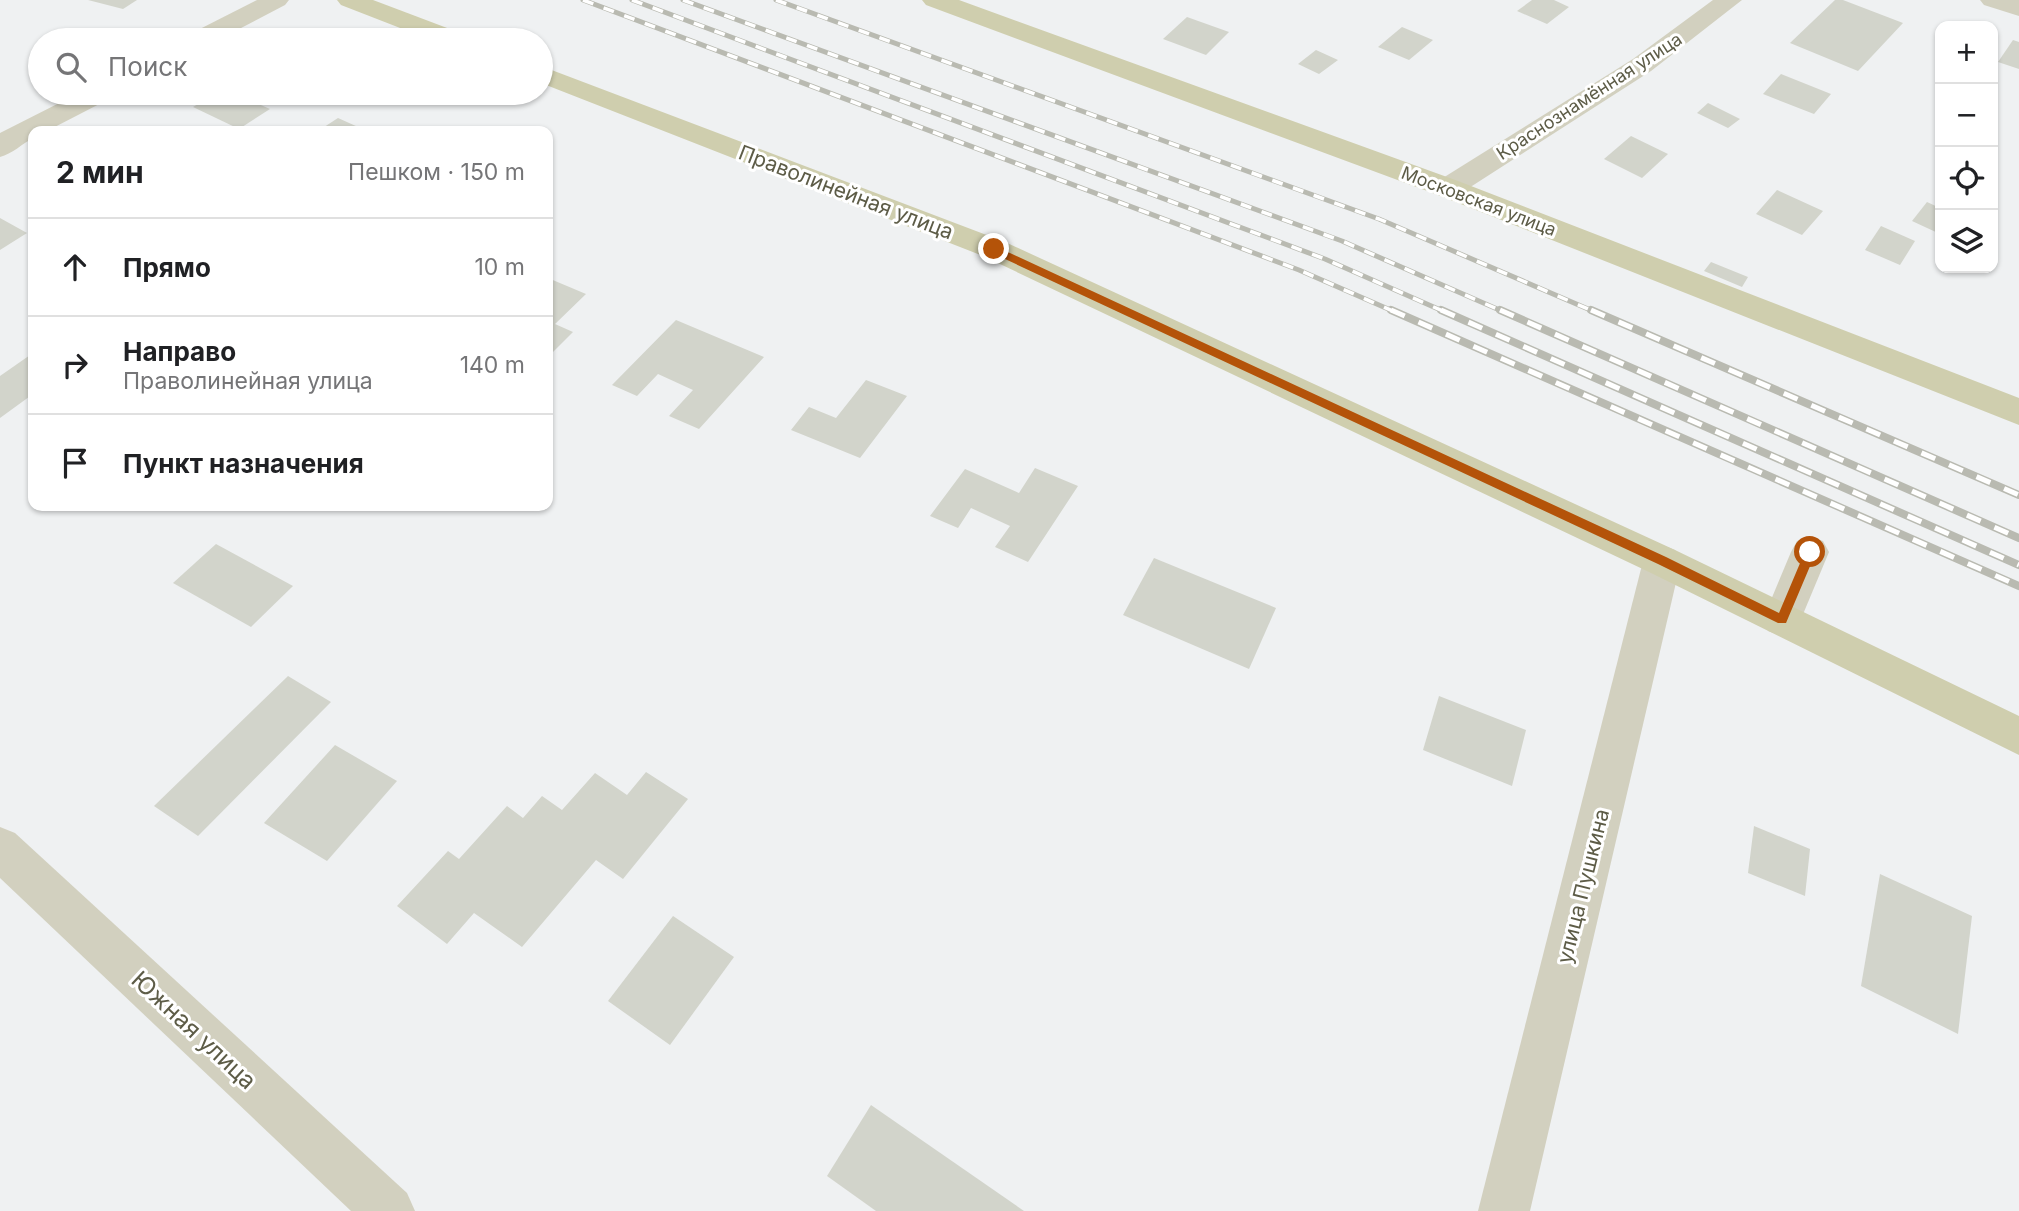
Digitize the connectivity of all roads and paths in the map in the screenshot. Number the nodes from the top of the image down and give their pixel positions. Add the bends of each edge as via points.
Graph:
1 (276, 0) edge
2 (350, 0) edge
3 (935, 0) edge
4 (1729, 0) edge
5 (1993, 0) edge
6 (2019, 8) edge
7 (222, 28) edge
8 (423, 28) edge
9 (553, 79) edge
10 (76, 105) edge
11 (35, 126) edge
12 (28, 130) edge
13 (2, 143) edge
14 (1448, 188) junction
15 (2019, 412) edge
16 (1810, 552) dead end
17 (1662, 561) junction
18 (1782, 619) junction
19 (2019, 736) edge
20 (0, 848) edge
21 (389, 1211) edge
22 (1504, 1211) edge

1 - 7 street
2 - 8 main road
3 - 14 main road, Московская улица
4 - 14 street, Краснознамённая улица via 1642,65
5 - 6 street
9 - 17 main road, Праволинейная улица via 994,249
10 - 11 street
12 - 13 street
14 - 15 main road, Московская улица
16 - 18 street
17 - 18 main road, Праволинейная улица
17 - 22 street, улица Пушкина
18 - 19 main road, Праволинейная улица
20 - 21 street, Южная улица

